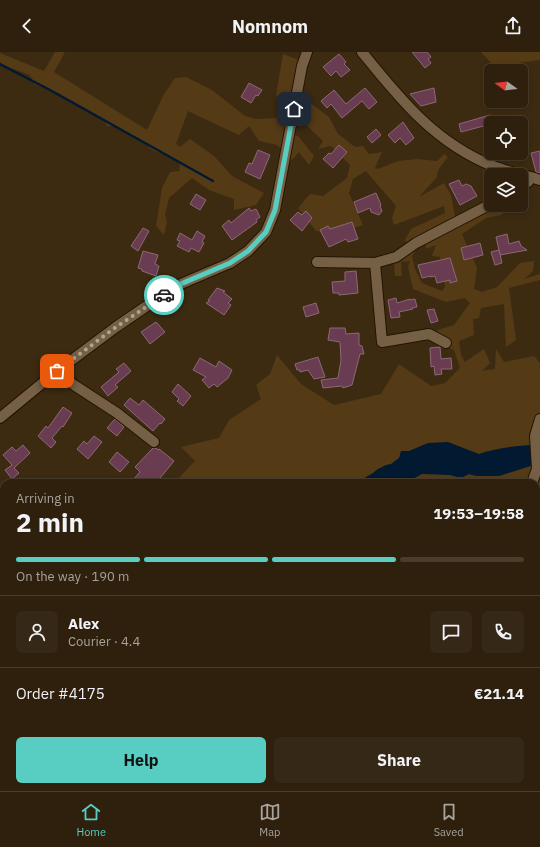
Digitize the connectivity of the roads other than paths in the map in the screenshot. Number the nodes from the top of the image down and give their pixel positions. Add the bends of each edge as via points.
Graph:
1 (307, 52) edge
2 (362, 52) edge
3 (536, 178) edge
4 (484, 208) edge
5 (317, 262) dead end
6 (375, 263) junction
7 (446, 343) dead end
8 (57, 371) junction
9 (0, 418) edge
10 (540, 419) edge
11 (154, 442) dead end
12 (533, 479) edge

1 - 8 street via 302,66 275,210 266,232 248,251 230,263 176,286
2 - 3 street via 422,120 450,144 493,166
4 - 6 street via 416,243 396,257
5 - 6 street
6 - 7 street via 382,342 429,334
8 - 9 street
8 - 11 street via 74,386
10 - 12 street via 535,436 537,469

